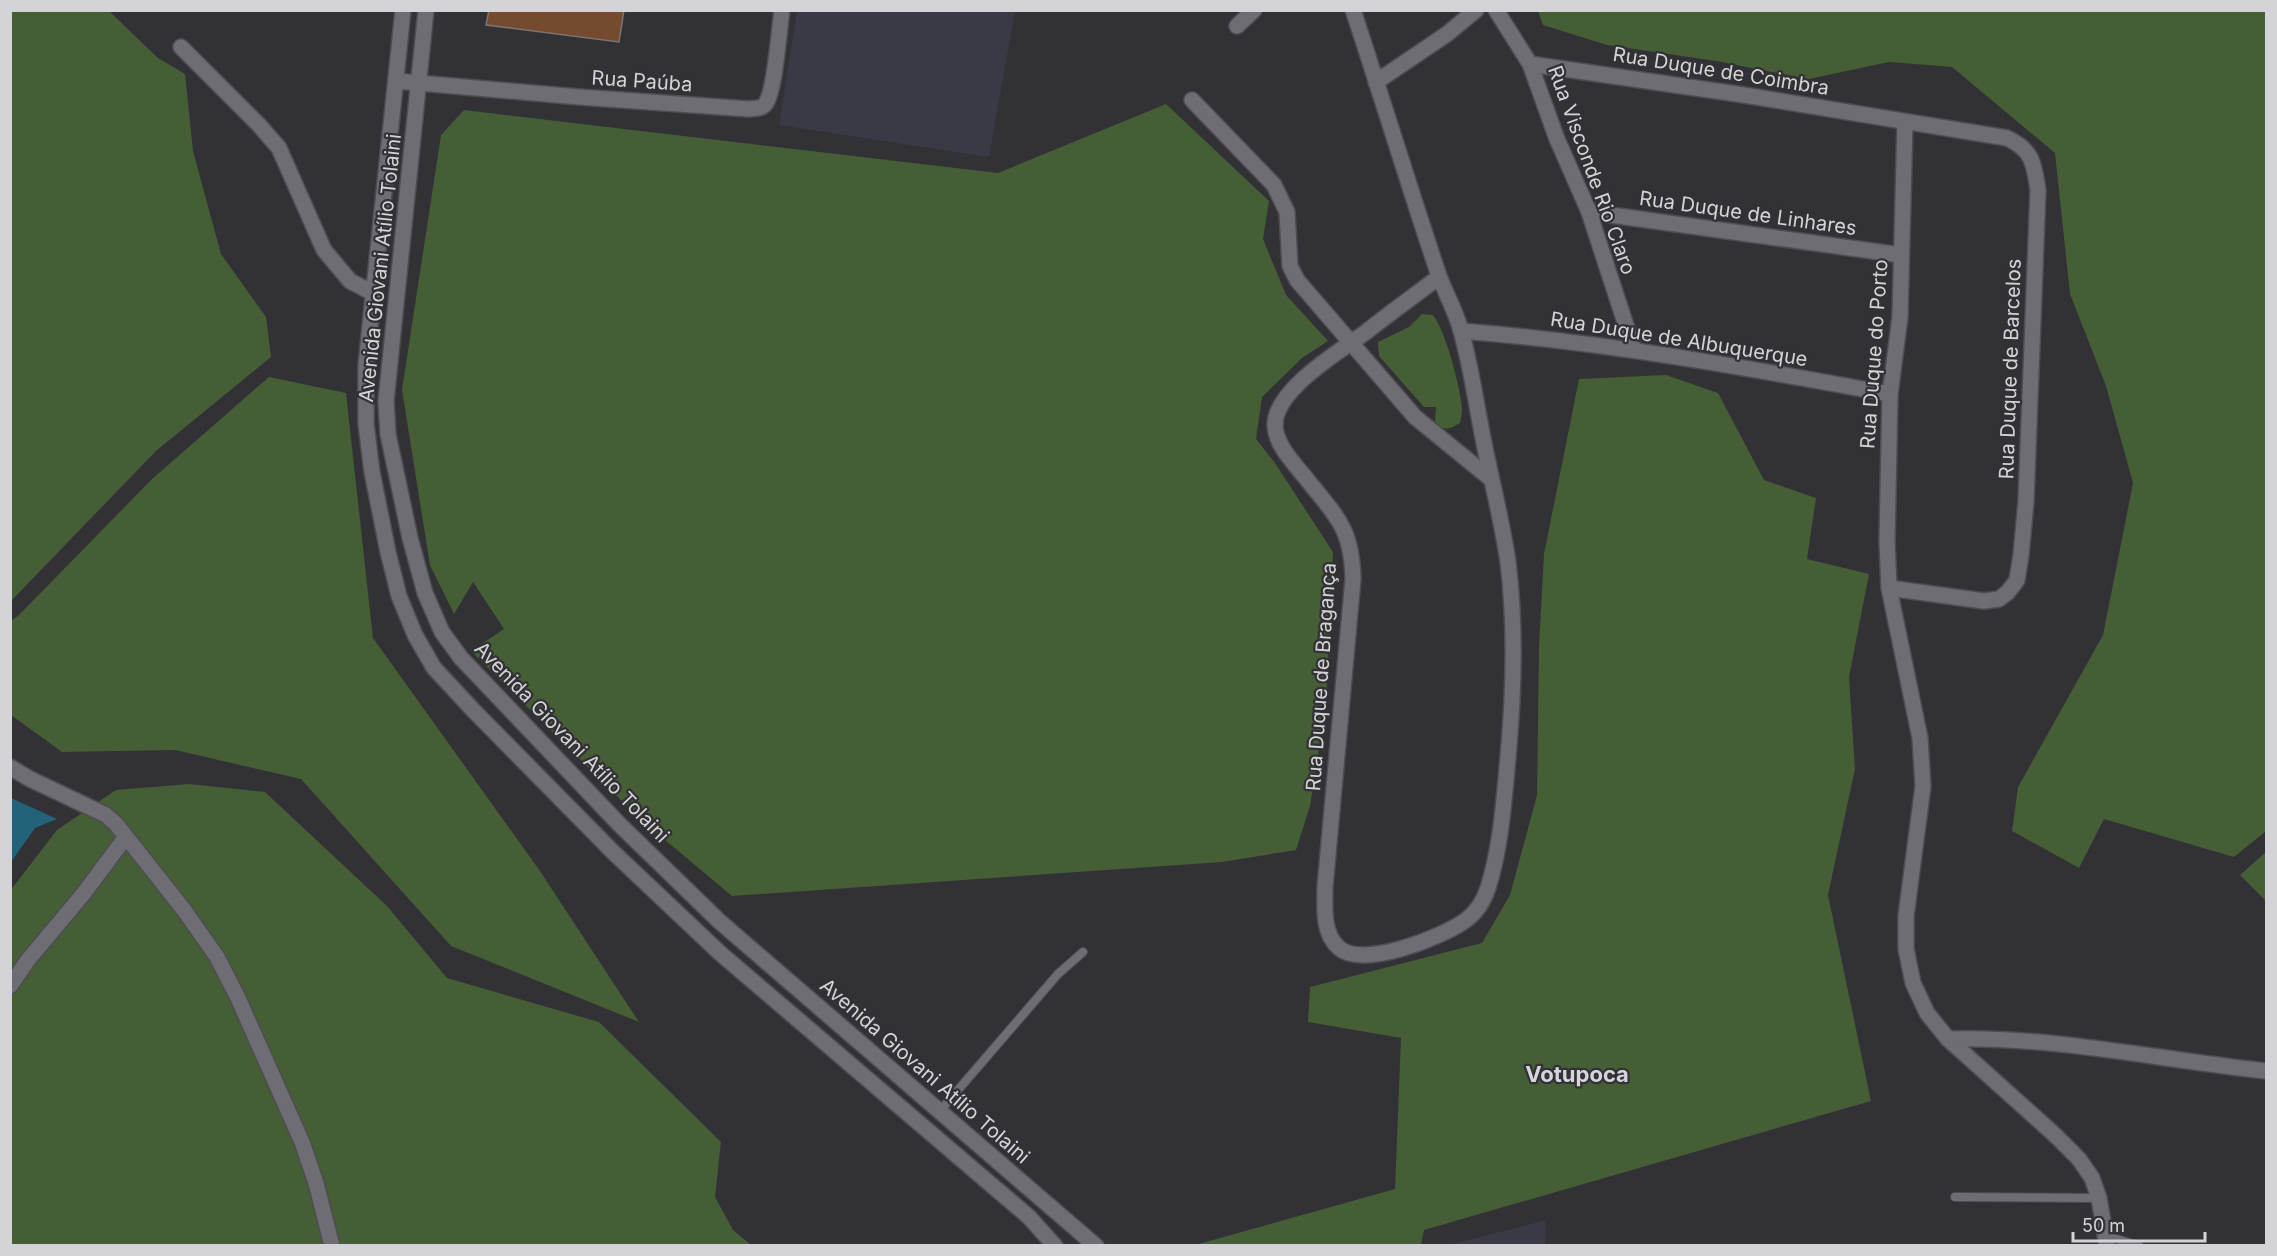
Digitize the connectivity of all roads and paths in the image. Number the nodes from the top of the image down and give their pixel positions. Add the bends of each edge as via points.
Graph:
1 (403, 10) edge
2 (426, 10) edge
3 (782, 10) edge
4 (1254, 10) edge
5 (1353, 10) edge
6 (1476, 10) edge
7 (1496, 10) edge
8 (1237, 26) dead end
9 (181, 47) dead end
10 (1530, 64) junction
11 (396, 81) junction
12 (1376, 82) junction
13 (420, 83) junction
14 (1192, 100) dead end
15 (1905, 122) junction
16 (1589, 212) junction
17 (1901, 255) junction
18 (1439, 277) junction
19 (375, 294) junction
20 (1461, 330) junction
21 (1351, 343) junction
22 (1634, 350) junction
23 (1890, 394) junction
24 (1491, 479) junction
25 (1889, 588) junction
26 (10, 766) edge
27 (125, 838) junction
28 (1083, 952) dead end
29 (10, 986) edge
30 (1948, 1039) junction
31 (2266, 1071) edge
32 (939, 1112) junction
33 (1955, 1197) dead end
34 (2099, 1198) junction
35 (2107, 1241) edge
36 (332, 1245) edge
37 (1055, 1245) edge
38 (1096, 1245) edge
39 (2139, 1245) edge

1 - 11 street, Avenida Giovani Atílio Tolaini
2 - 13 street, Avenida Giovani Atílio Tolaini
3 - 13 street, Rua Paúba via 771,86 763,107
4 - 8 street
5 - 12 street
6 - 12 street
7 - 10 street, Rua Visconde Rio Claro
9 - 19 street via 279,148 324,250 350,281
10 - 15 street, Rua Duque de Coimbra
10 - 16 street, Rua Visconde Rio Claro
11 - 13 street
11 - 19 street, Avenida Giovani Atílio Tolaini
12 - 18 street
13 - 32 street, Avenida Giovani Atílio Tolaini via 386,400 388,434 410,538 442,632 488,690 710,913
14 - 21 street via 1274,185 1287,212 1290,266 1297,280
15 - 17 street, Rua Duque do Porto
15 - 25 street, Rua Duque de Barcelos via 2007,138 2021,144 2031,158 2038,190 2026,501 2017,580 1999,599 1984,601
16 - 17 street, Rua Duque de Linhares
16 - 22 street, Rua Visconde Rio Claro
17 - 23 street, Rua Duque do Porto via 1900,317
18 - 20 street
18 - 21 street, Rua Duque de Bragança
19 - 37 street, Avenida Giovani Atílio Tolaini via 366,365 366,424 372,472 399,596 434,668 614,853 721,954 1029,1216
20 - 22 street, Rua Duque de Albuquerque
20 - 24 street
21 - 24 street via 1415,417
21 - 24 street, Rua Duque de Bragança via 1316,367 1284,400 1275,426 1283,449 1337,516 1352,556 1325,887 1329,934 1347,954 1375,955 1439,936 1467,920 1488,889 1497,848 1513,699 1514,630 1508,561
22 - 23 street, Rua Duque de Albuquerque
23 - 25 street, Rua Duque do Porto
25 - 30 street, Rua Duque do Porto via 1920,738 1923,786 1906,916 1906,949 1922,1003
26 - 27 street via 106,815
27 - 29 street
27 - 36 street via 184,910 238,998 302,1142
28 - 32 lane via 1058,974
30 - 31 street via 2042,1042
30 - 34 street, Rua Duque do Porto via 2079,1160 2092,1178
32 - 38 street, Avenida Giovani Atílio Tolaini
33 - 34 lane
34 - 35 street, Rua Duque do Porto
35 - 39 lane

